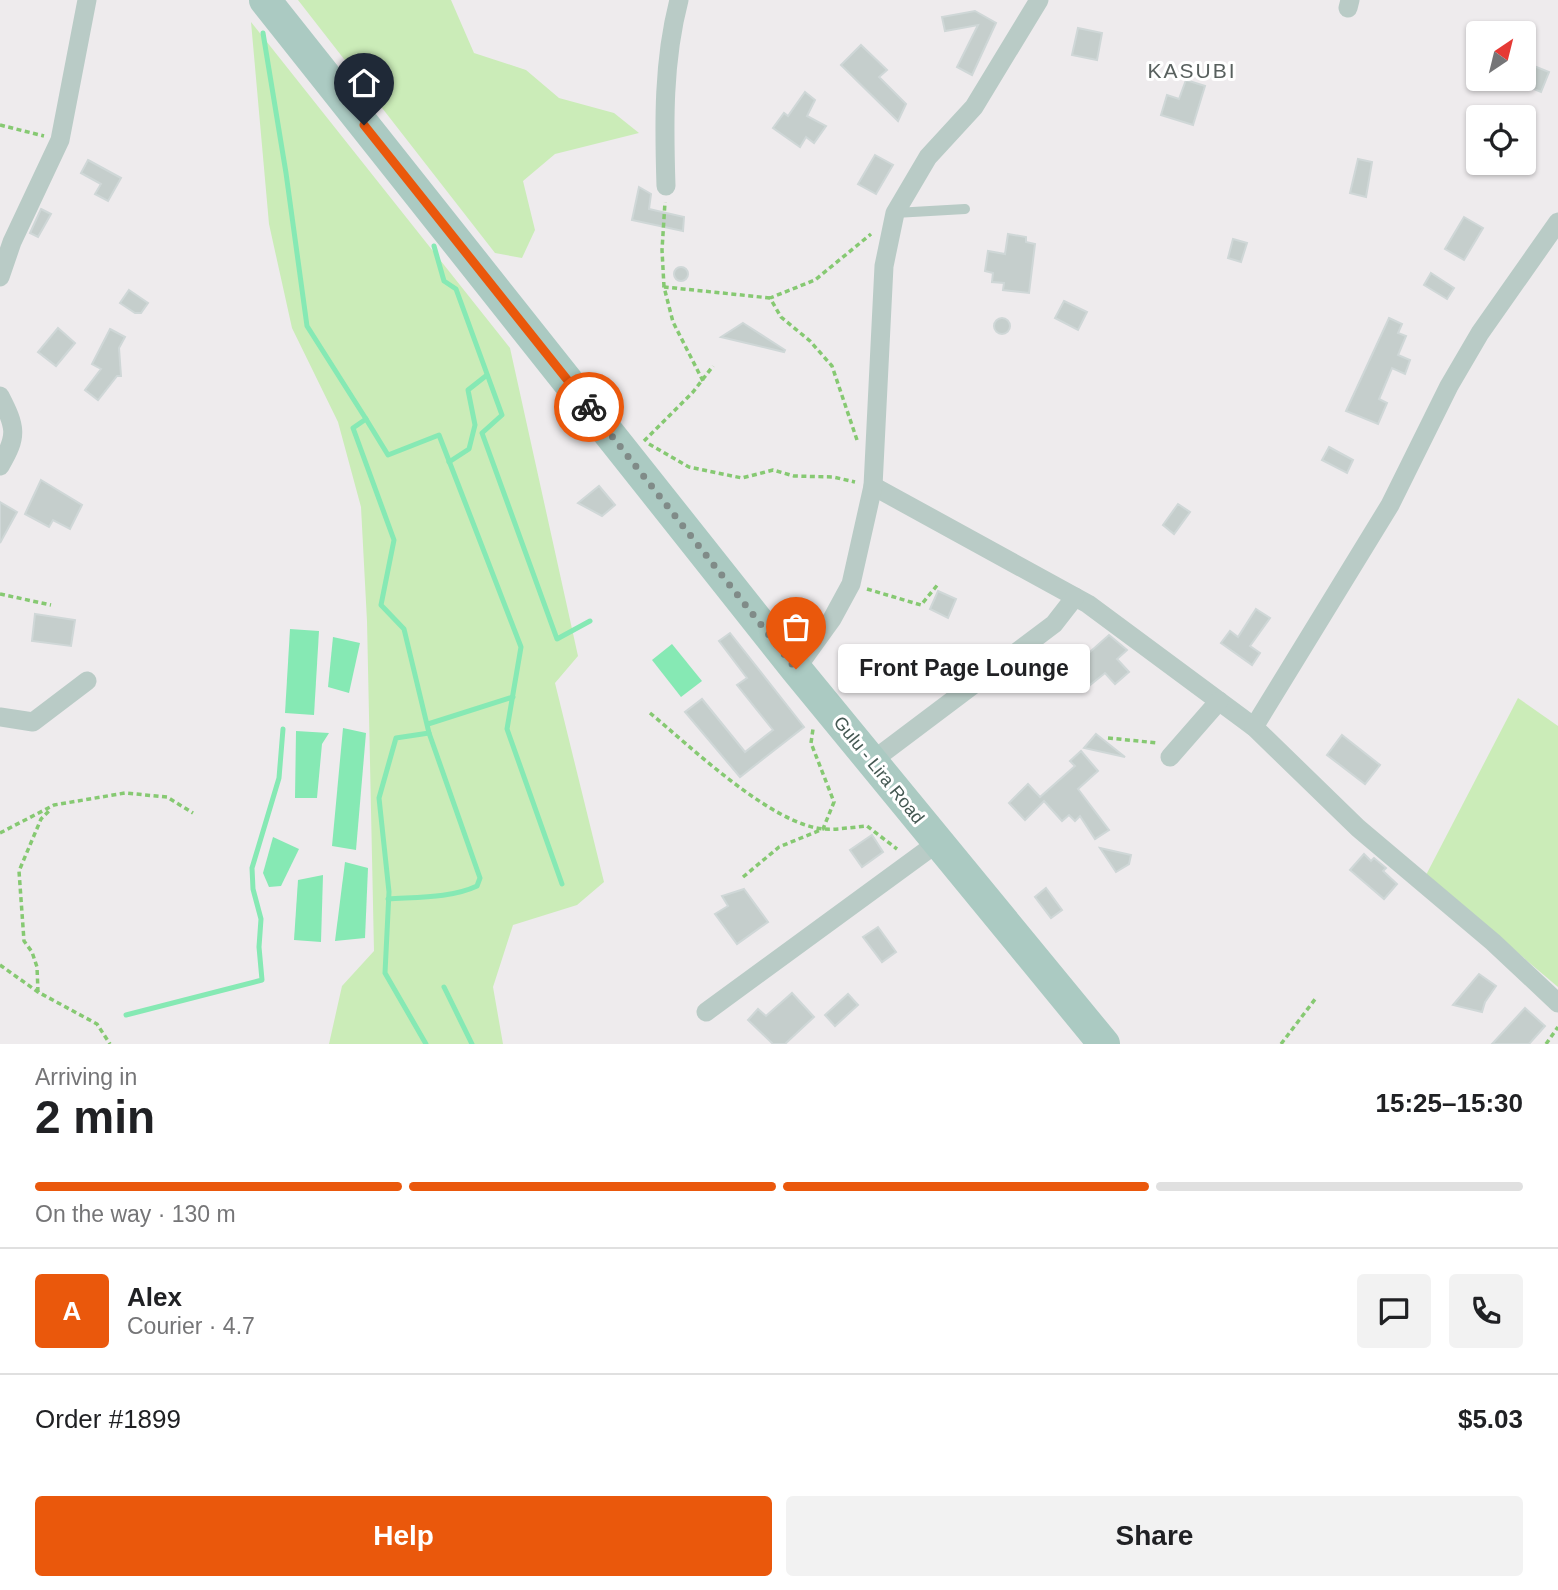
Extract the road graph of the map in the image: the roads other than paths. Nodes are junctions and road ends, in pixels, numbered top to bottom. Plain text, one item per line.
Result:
1 (87, 0) edge
2 (265, 0) edge
3 (679, 0) edge
4 (1039, 0) edge
5 (666, 186) road end
6 (965, 209) dead end
7 (895, 213) junction
8 (1558, 222) edge
9 (0, 277) edge
10 (0, 396) edge
11 (0, 466) edge
12 (873, 486) junction
13 (1075, 597) junction
14 (796, 669) junction
15 (87, 681) dead end
16 (1219, 701) junction
17 (0, 717) edge
18 (1254, 727) junction
19 (1170, 757) dead end
20 (872, 761) junction
21 (925, 852) junction
22 (1558, 1003) edge
23 (706, 1012) dead end
24 (1104, 1044) edge

1 - 9 street
2 - 14 main road, Gulu - Lira Road
3 - 5 street
4 - 7 street
6 - 7 lane
7 - 12 street
8 - 18 street
10 - 11 street
12 - 13 street
12 - 14 street
13 - 16 street
13 - 20 street
14 - 20 main road, Gulu - Lira Road
15 - 17 street
16 - 18 street
16 - 19 street
18 - 22 street
20 - 21 main road, Gulu - Lira Road
21 - 23 street
21 - 24 main road, Gulu - Lira Road

